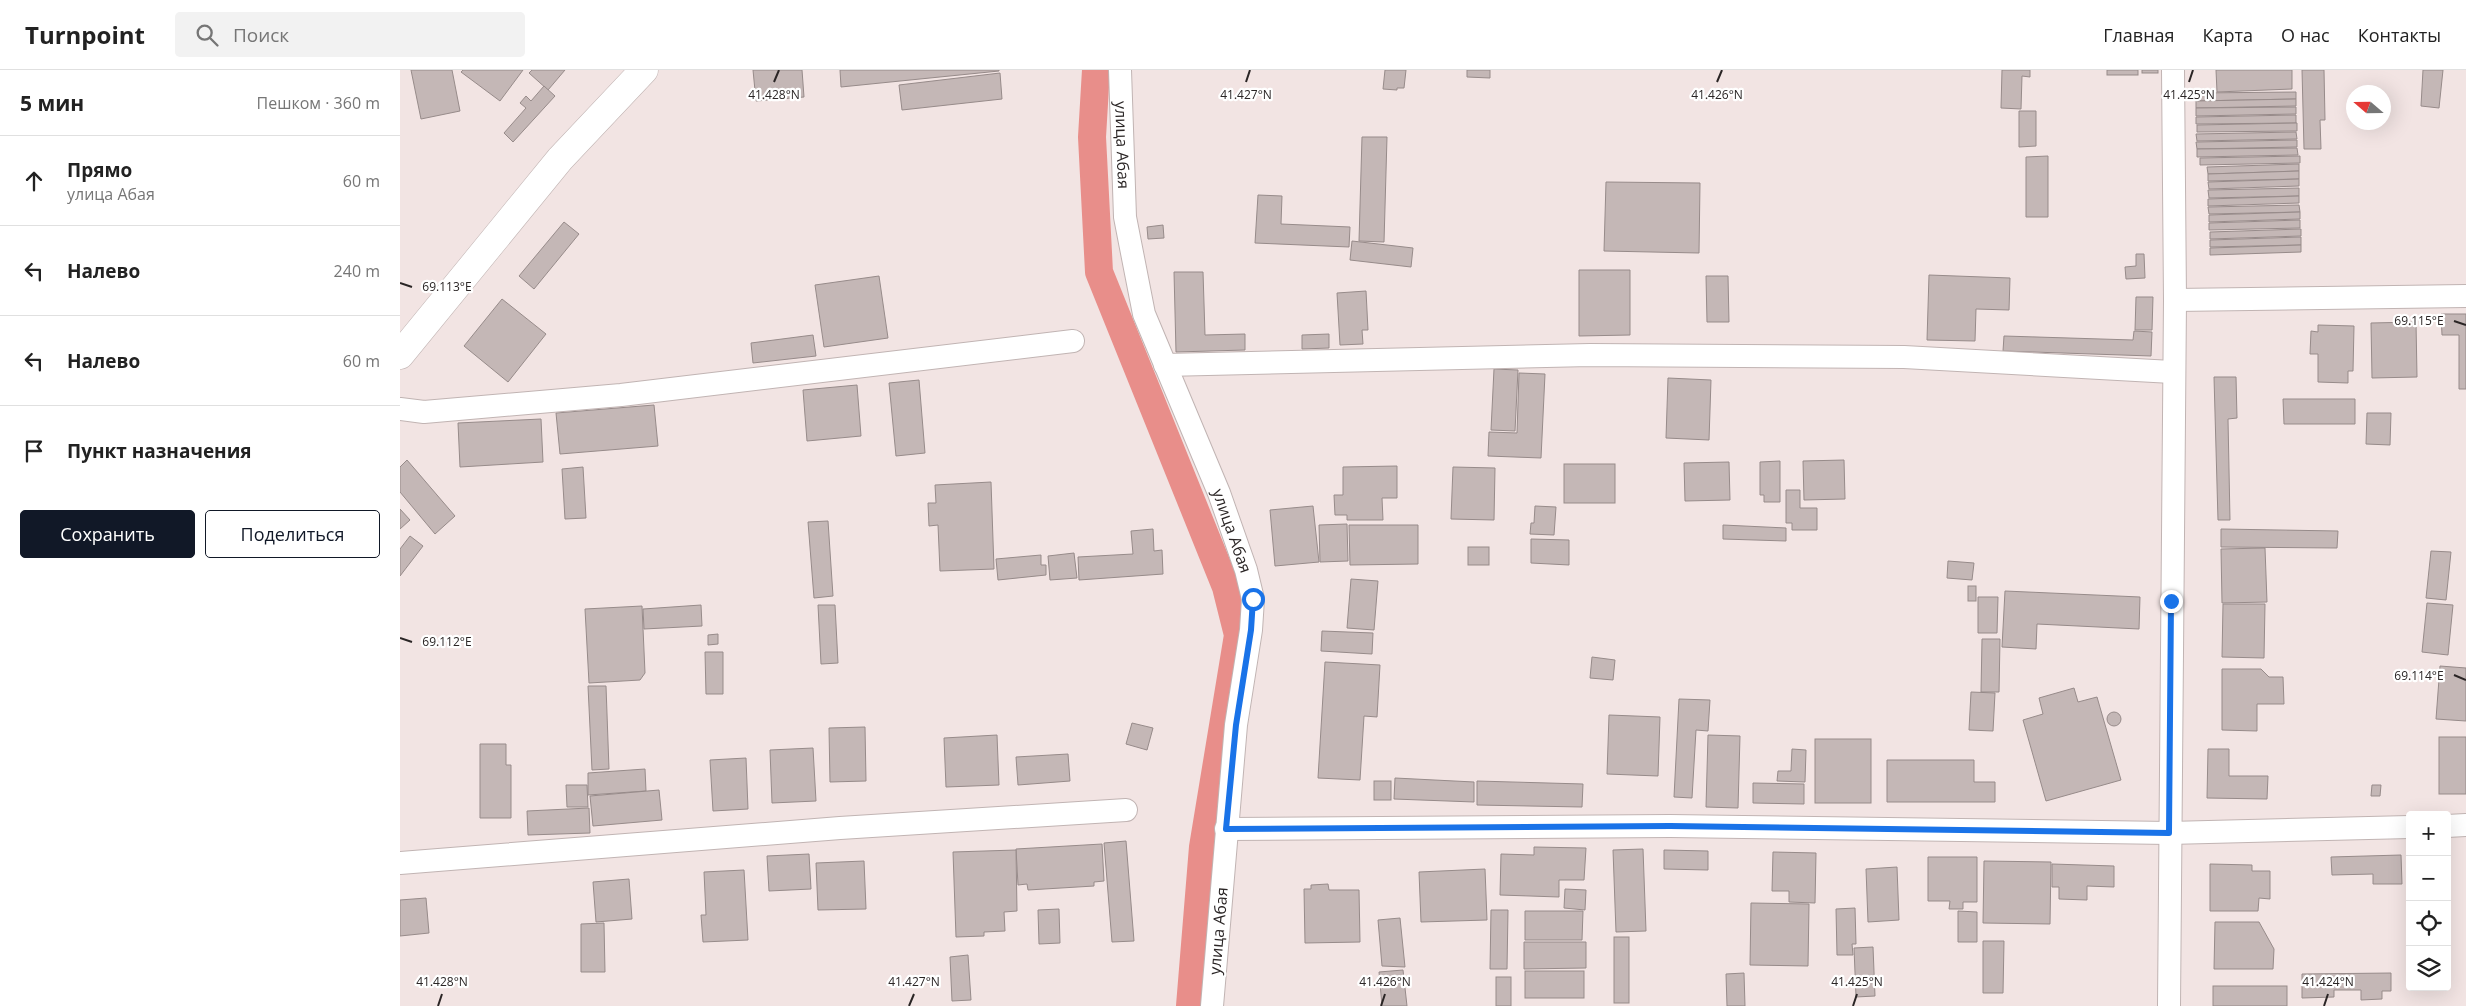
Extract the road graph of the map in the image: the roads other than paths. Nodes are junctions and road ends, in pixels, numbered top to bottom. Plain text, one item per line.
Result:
1 (644, 70) edge
2 (1120, 70) edge
3 (2174, 70) edge
4 (2466, 296) edge
5 (2175, 300) junction
6 (1073, 341) dead end
7 (400, 355) edge
8 (1165, 365) junction
9 (2172, 372) junction
10 (400, 410) edge
11 (1126, 810) dead end
12 (2466, 825) edge
13 (2451, 826) edge
14 (2406, 827) edge
15 (1226, 829) junction
16 (2169, 833) junction
17 (400, 863) edge
18 (1212, 1006) edge
19 (2168, 1006) edge

1 - 7 main road
2 - 8 street, улица Абая
3 - 5 street
4 - 5 street
5 - 9 street
6 - 10 street
8 - 9 street
8 - 15 street, улица Абая
9 - 16 street
11 - 17 street
12 - 13 street
14 - 16 street
15 - 16 street
15 - 18 street, улица Абая
16 - 19 street

